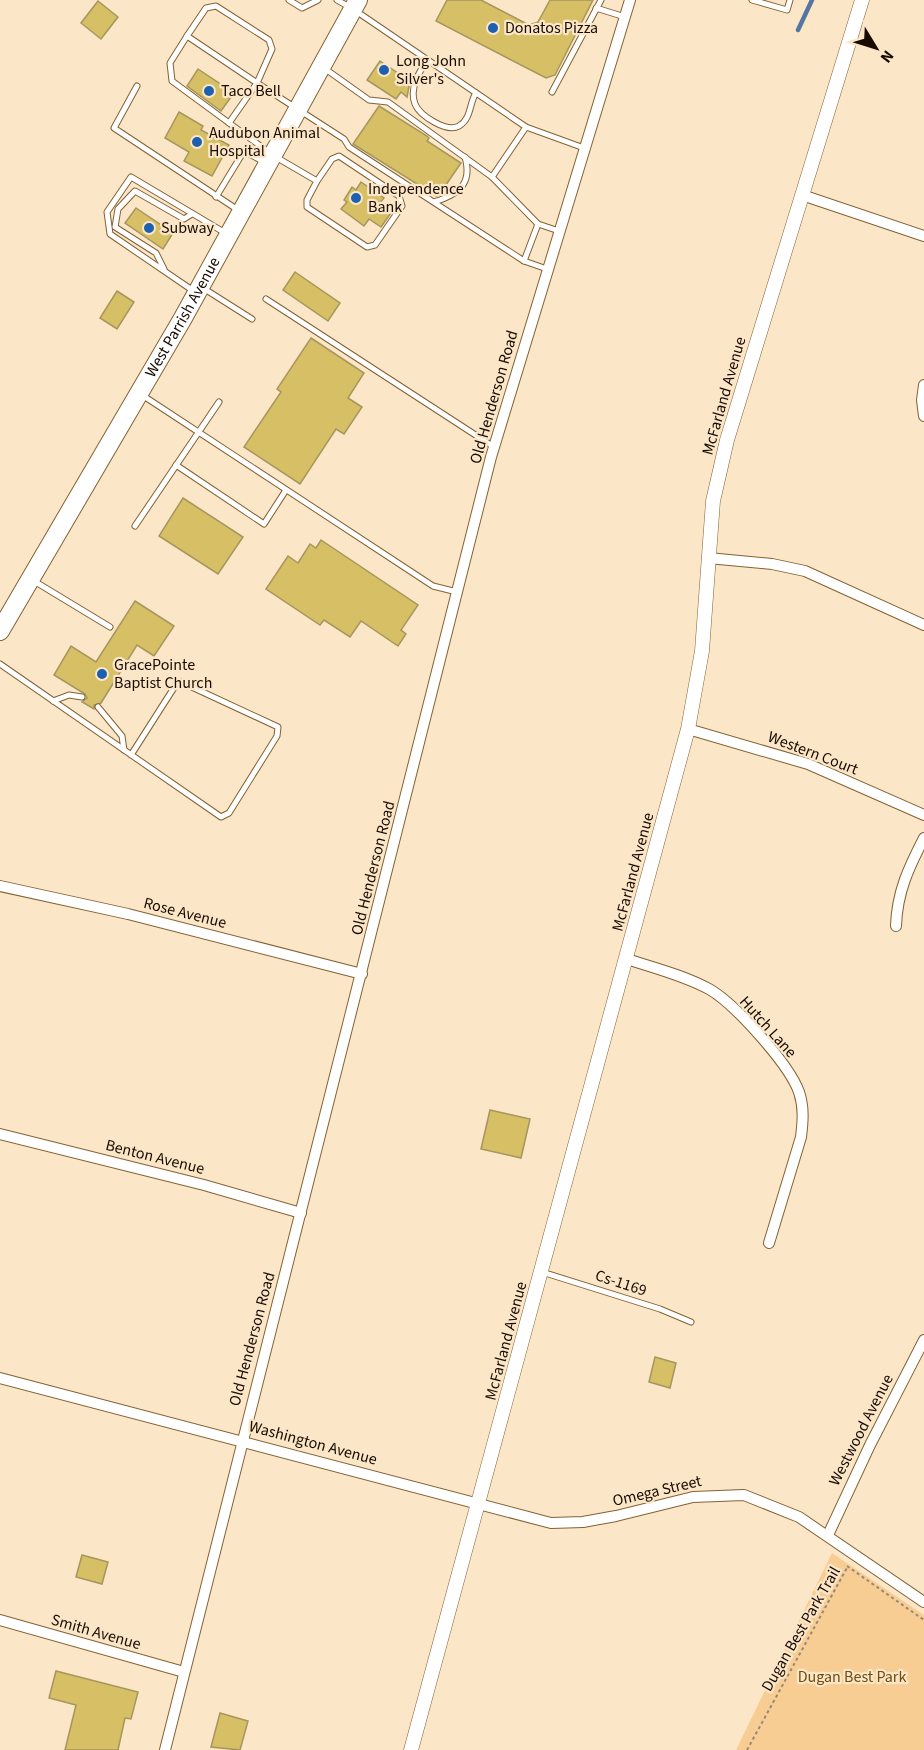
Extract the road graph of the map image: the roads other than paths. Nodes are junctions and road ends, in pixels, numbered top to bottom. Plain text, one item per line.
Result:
1 (289, 0) edge
2 (318, 0) edge
3 (337, 0) edge
4 (601, 0) edge
5 (630, 0) edge
6 (752, 0) edge
7 (790, 0) edge
8 (861, 0) edge
9 (356, 4) edge
10 (596, 8) junction
11 (625, 16) junction
12 (187, 36) junction
13 (428, 60) junction
14 (322, 67) junction
15 (257, 83) junction
16 (137, 86) dead end
17 (552, 92) dead end
18 (476, 93) junction
19 (299, 110) junction
20 (229, 123) junction
21 (526, 128) junction
22 (584, 148) junction
23 (465, 157) junction
24 (272, 160) junction
25 (492, 177) junction
26 (317, 181) junction
27 (802, 195) junction
28 (216, 196) junction
29 (434, 202) junction
30 (242, 213) junction
31 (192, 214) junction
32 (538, 224) junction
33 (559, 231) junction
34 (229, 235) junction
35 (924, 236) edge
36 (524, 261) junction
37 (548, 269) junction
38 (165, 272) junction
39 (199, 290) junction
40 (266, 299) dead end
41 (252, 319) dead end
42 (924, 385) edge
43 (139, 393) junction
44 (219, 402) dead end
45 (924, 416) edge
46 (199, 432) junction
47 (494, 447) junction
48 (176, 465) junction
49 (286, 490) junction
50 (135, 526) dead end
51 (708, 558) junction
52 (30, 579) junction
53 (458, 592) junction
54 (924, 625) edge
55 (110, 627) dead end
56 (0, 631) edge
57 (0, 663) edge
58 (82, 698) dead end
59 (53, 701) junction
60 (98, 707) dead end
61 (688, 729) junction
62 (124, 750) junction
63 (131, 755) junction
64 (924, 815) edge
65 (924, 838) edge
66 (0, 886) edge
67 (896, 926) dead end
68 (627, 959) junction
69 (362, 974) junction
70 (0, 1134) edge
71 (301, 1213) junction
72 (769, 1243) dead end
73 (542, 1272) junction
74 (691, 1322) dead end
75 (924, 1340) edge
76 (0, 1378) edge
77 (242, 1440) junction
78 (478, 1503) junction
79 (828, 1535) junction
80 (924, 1602) edge
81 (0, 1620) edge
82 (184, 1672) junction
83 (165, 1750) edge
84 (411, 1750) edge

1 - 2 lane
3 - 9 lane
4 - 10 lane
5 - 11 street, Old Henderson Road
6 - 7 lane
8 - 27 street, McFarland Avenue
9 - 13 lane
9 - 14 main road, West Parrish Avenue
10 - 11 lane
10 - 17 lane
11 - 22 street, Old Henderson Road
12 - 15 lane
12 - 15 lane
12 - 20 lane
13 - 18 lane
13 - 18 lane
14 - 19 main road, West Parrish Avenue
14 - 23 lane
15 - 19 lane
15 - 20 lane
16 - 28 lane
18 - 21 lane
19 - 24 main road, West Parrish Avenue
19 - 29 lane
20 - 24 lane
21 - 22 lane
21 - 25 lane
22 - 33 street, Old Henderson Road
23 - 25 lane
23 - 29 lane
24 - 26 lane
24 - 28 lane
24 - 30 main road, West Parrish Avenue
25 - 32 lane
26 - 26 lane
27 - 35 street
27 - 51 street, McFarland Avenue
28 - 30 lane
29 - 36 lane
30 - 34 main road, West Parrish Avenue
31 - 34 lane
31 - 38 lane
31 - 38 lane
32 - 33 lane
32 - 36 lane
33 - 37 street, Old Henderson Road
34 - 39 main road, West Parrish Avenue
36 - 37 lane
37 - 47 street, Old Henderson Road
38 - 39 lane
39 - 41 lane
39 - 43 main road, West Parrish Avenue
40 - 47 lane
42 - 45 street
43 - 46 lane
43 - 52 main road, West Parrish Avenue
44 - 46 lane
46 - 48 lane
46 - 49 lane
47 - 53 street, Old Henderson Road
48 - 49 lane
48 - 50 lane
49 - 53 lane
51 - 54 street
51 - 61 street, McFarland Avenue
52 - 55 lane
52 - 56 main road, West Parrish Avenue
53 - 69 street, Old Henderson Road
57 - 59 lane
58 - 59 lane
59 - 62 lane
60 - 62 lane
61 - 64 street, Western Court
61 - 68 street, McFarland Avenue
62 - 63 lane
63 - 63 lane
65 - 67 street
66 - 69 street, Rose Avenue
68 - 72 street, Hutch Lane
68 - 73 street, McFarland Avenue
69 - 71 street, Old Henderson Road
70 - 71 street, Benton Avenue
71 - 77 street, Old Henderson Road
73 - 74 lane, Cs-1169
73 - 78 street, McFarland Avenue
75 - 79 street, Westwood Avenue
76 - 77 street, Washington Avenue
77 - 78 street, Washington Avenue
77 - 82 street, Old Henderson Road
78 - 79 street, Omega Street
78 - 84 street, McFarland Avenue
79 - 80 street, Omega Street
81 - 82 street, Smith Avenue
82 - 83 street, Old Henderson Road

